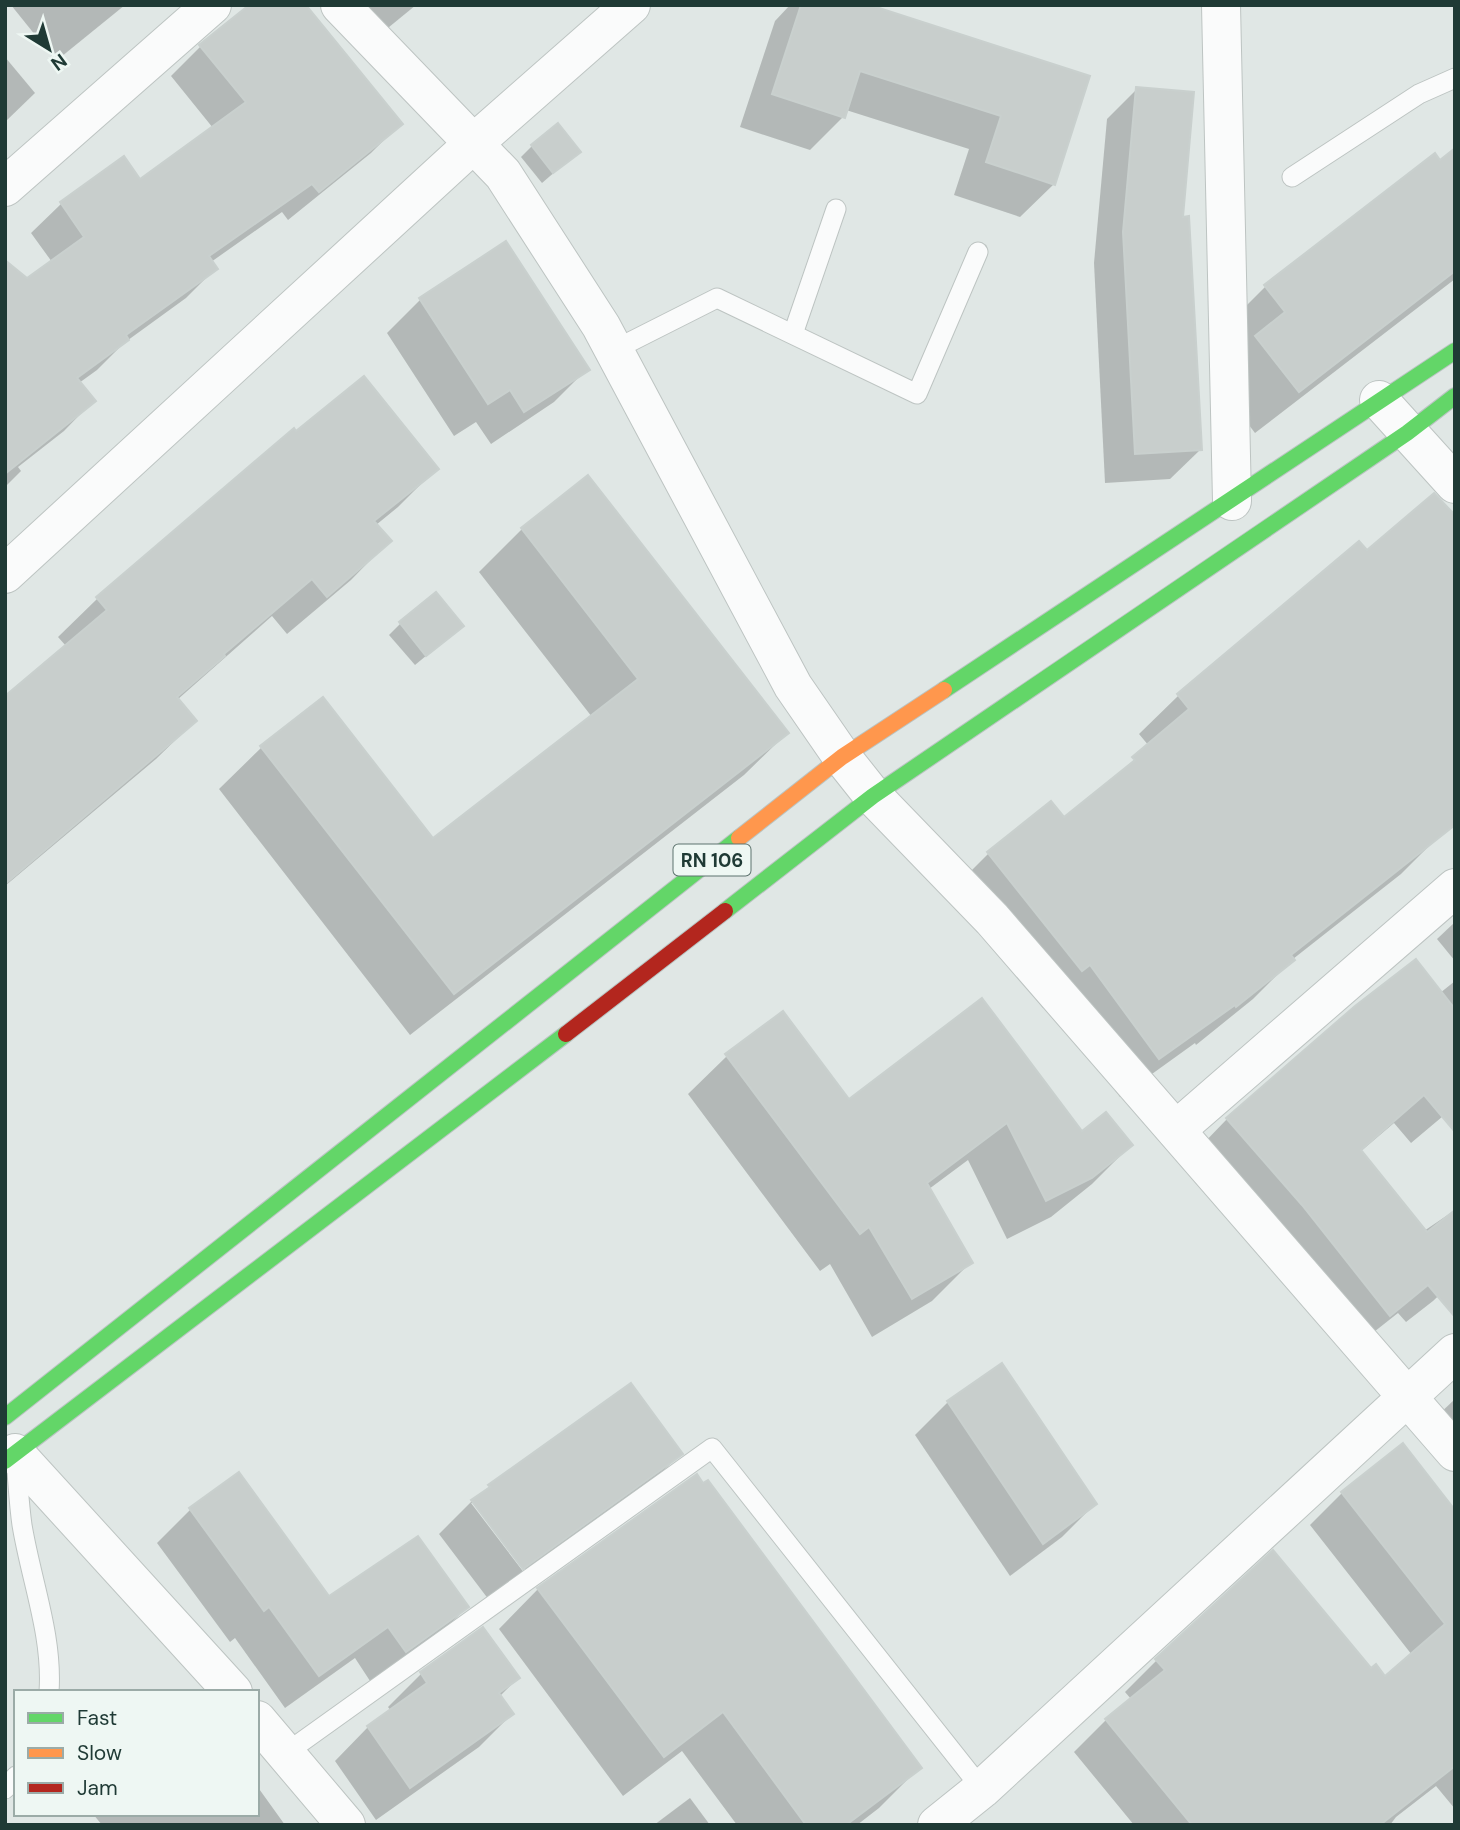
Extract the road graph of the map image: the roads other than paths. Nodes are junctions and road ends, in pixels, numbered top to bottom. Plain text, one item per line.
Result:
1 (212, 5) edge
2 (340, 5) edge
3 (631, 5) edge
4 (1221, 5) edge
5 (1455, 78) edge
6 (474, 143) junction
7 (1292, 177) dead end
8 (5, 187) edge
9 (836, 209) dead end
10 (978, 252) dead end
11 (793, 334) junction
12 (614, 350) junction
13 (1455, 351) edge
14 (1455, 396) edge
15 (1379, 400) junction
16 (1407, 433) junction
17 (1455, 484) edge
18 (1232, 501) junction
19 (5, 574) edge
20 (842, 757) junction
21 (873, 796) junction
22 (1455, 888) edge
23 (1175, 1130) junction
24 (1455, 1353) edge
25 (1406, 1395) junction
26 (8, 1443) edge
27 (1455, 1452) edge
28 (49, 1690) edge
29 (231, 1690) edge
30 (259, 1722) edge
31 (286, 1753) junction
32 (982, 1789) junction
33 (346, 1825) edge
34 (937, 1825) edge

1 - 8 street
2 - 6 street
3 - 6 street
4 - 18 street
5 - 7 lane
6 - 12 street
6 - 19 street
9 - 11 lane
10 - 11 lane
11 - 12 lane
12 - 20 street
13 - 15 main road, RN 106
14 - 16 main road, RN 106
15 - 16 street
15 - 18 main road, RN 106
16 - 17 street
16 - 21 main road, RN 106
18 - 20 main road, RN 106
20 - 21 street
20 - 26 main road, RN 106
21 - 23 street
21 - 26 main road, RN 106
22 - 23 street
23 - 25 street
24 - 25 street
25 - 27 street
25 - 32 street
26 - 28 lane
26 - 29 street
30 - 31 street
31 - 32 lane
31 - 33 street
32 - 34 street

